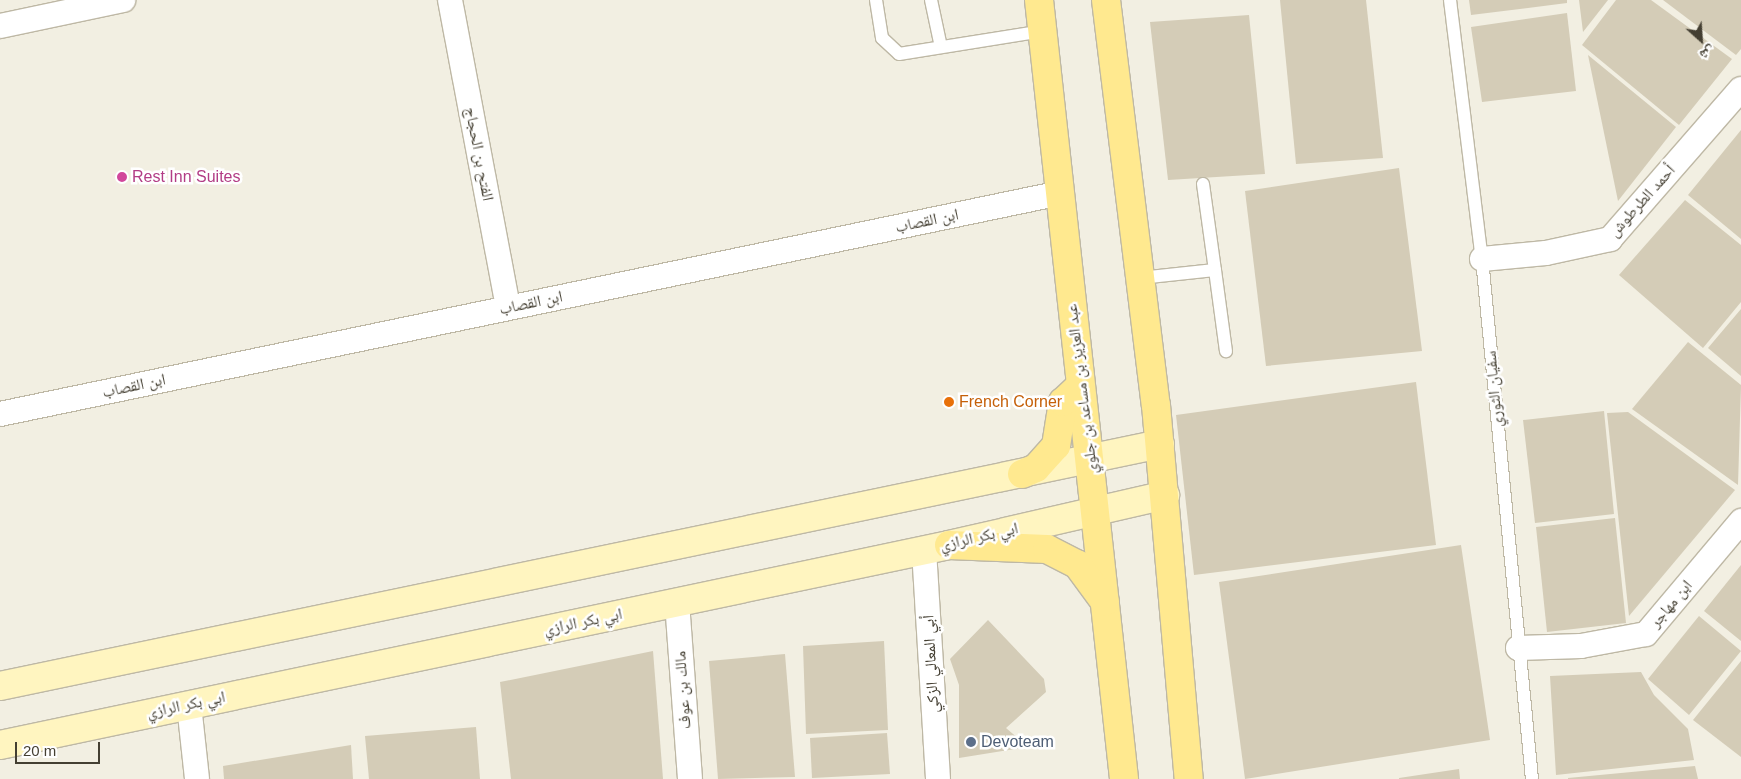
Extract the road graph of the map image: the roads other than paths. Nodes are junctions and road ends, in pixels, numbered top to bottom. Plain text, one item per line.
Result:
1 (123, 0) edge
2 (450, 0) edge
3 (876, 0) edge
4 (931, 0) edge
5 (1039, 0) edge
6 (1106, 0) edge
7 (1450, 0) edge
8 (0, 26) edge
9 (1042, 31) junction
10 (941, 47) junction
11 (1741, 89) edge
12 (1203, 184) dead end
13 (1061, 193) junction
14 (1482, 259) junction
15 (1215, 270) junction
16 (1140, 278) junction
17 (508, 308) junction
18 (1226, 350) dead end
19 (1080, 386) junction
20 (0, 414) edge
21 (1160, 444) junction
22 (1091, 460) junction
23 (1022, 474) junction
24 (1165, 495) junction
25 (1096, 508) junction
26 (1741, 521) edge
27 (937, 547) junction
28 (677, 602) junction
29 (1105, 602) junction
30 (1518, 648) junction
31 (0, 686) edge
32 (189, 705) junction
33 (0, 745) edge
34 (197, 779) edge
35 (690, 779) edge
36 (938, 779) edge
37 (1124, 779) edge
38 (1189, 779) edge
39 (1532, 779) edge

1 - 8 street
2 - 17 street, الفتح بن الحجاج
3 - 10 lane
4 - 10 lane
5 - 9 main road, عبد العزيز بن مساعد بن جلوي
6 - 16 main road
7 - 14 lane, سفيان الثوري
9 - 10 lane
9 - 13 main road, عبد العزيز بن مساعد بن جلوي
11 - 14 street, أحمد الطرطوش
12 - 15 lane
13 - 17 street, ابن القصاب
13 - 19 main road, عبد العزيز بن مساعد بن جلوي
14 - 30 lane, سفيان الثوري
15 - 16 lane
15 - 18 lane
16 - 21 main road
17 - 20 street, ابن القصاب
19 - 22 main road, عبد العزيز بن مساعد بن جلوي
19 - 23 main road
21 - 22 street
21 - 24 main road
22 - 23 street
22 - 25 main road, عبد العزيز بن مساعد بن جلوي
23 - 31 street
24 - 25 street, ابي بكر الرازي
24 - 38 main road
25 - 27 street, ابي بكر الرازي
25 - 29 main road, عبد العزيز بن مساعد بن جلوي
26 - 30 street, ابن مهاجر
27 - 28 street, ابي بكر الرازي
27 - 29 main road
27 - 36 street, أبي المعالي الزكي
28 - 32 street, ابي بكر الرازي
28 - 35 street, مالك بن عوف
29 - 37 main road, عبد العزيز بن مساعد بن جلوي
30 - 39 lane, سفيان الثوري
32 - 33 street, ابي بكر الرازي
32 - 34 street

